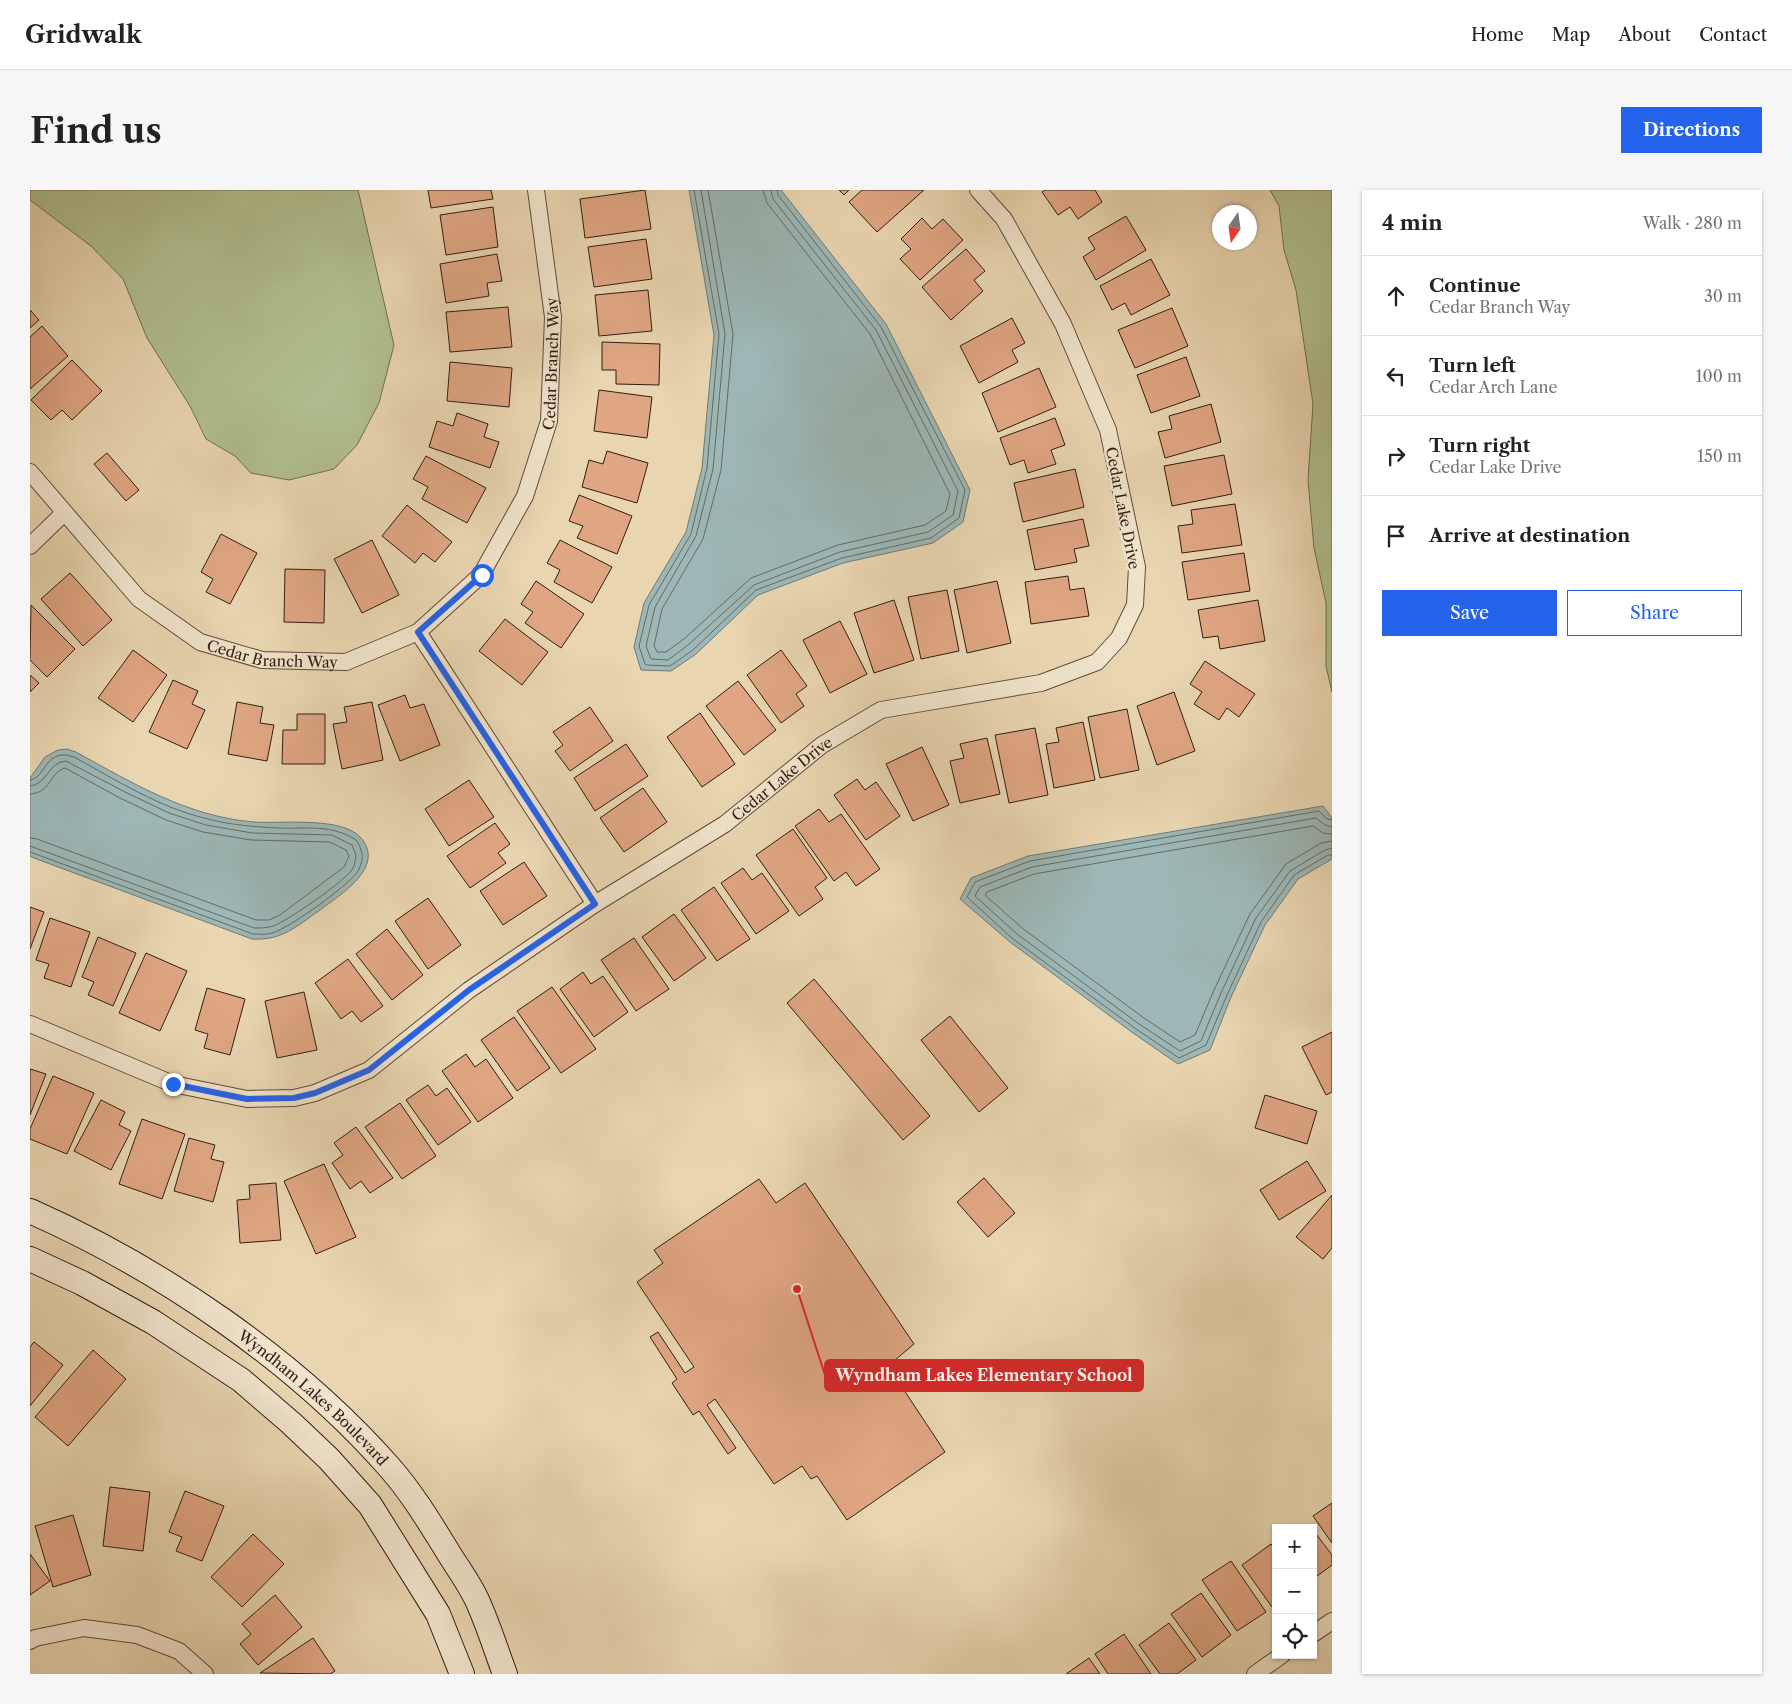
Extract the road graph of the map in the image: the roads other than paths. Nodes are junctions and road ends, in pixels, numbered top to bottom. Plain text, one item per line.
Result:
1 (536, 190) edge
2 (978, 190) edge
3 (30, 472) edge
4 (64, 513) junction
5 (30, 546) edge
6 (418, 632) junction
7 (595, 904) junction
8 (30, 1024) edge
9 (30, 1211) edge
10 (30, 1258) edge
11 (356, 1432) junction
12 (329, 1459) junction
13 (1332, 1621) edge
14 (1317, 1631) edge
15 (30, 1641) edge
16 (1276, 1659) edge
17 (205, 1674) edge
18 (462, 1674) edge
19 (505, 1674) edge
20 (1255, 1674) edge

1 - 6 street, Cedar Branch Way
2 - 7 street, Cedar Lake Drive
3 - 4 street, Cedar Branch Way
4 - 5 street
4 - 6 street, Cedar Branch Way
6 - 7 street
7 - 8 street, Cedar Lake Drive
9 - 11 street, Wyndham Lakes Boulevard
10 - 12 street
11 - 12 street
11 - 19 street, Wyndham Lakes Boulevard
12 - 18 street
13 - 14 street
15 - 17 street
16 - 20 street

